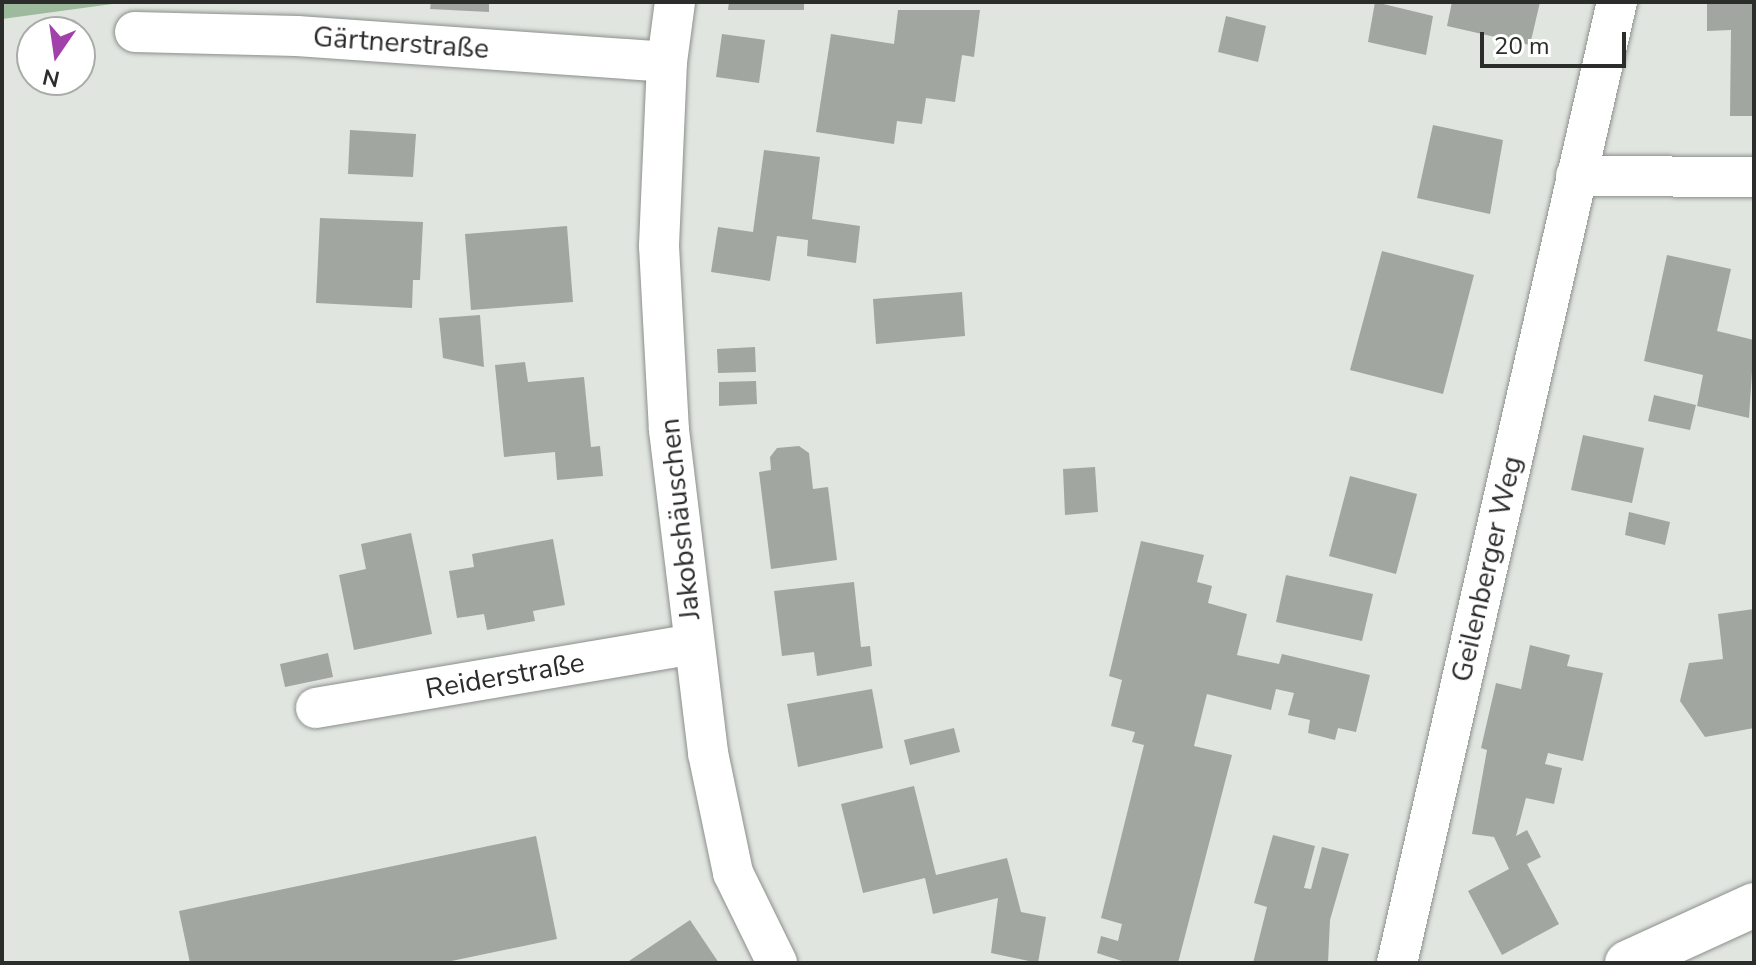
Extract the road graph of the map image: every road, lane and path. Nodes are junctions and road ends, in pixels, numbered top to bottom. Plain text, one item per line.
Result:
1 (675, 2) edge
2 (1617, 2) edge
3 (135, 32) dead end
4 (667, 62) junction
5 (1576, 176) junction
6 (1754, 177) edge
7 (694, 644) junction
8 (316, 708) dead end
9 (1754, 905) edge
10 (777, 963) edge
11 (1397, 963) edge
12 (1627, 963) edge

1 - 4 street, Jakobshäuschen
2 - 5 street, Geilenberger Weg
3 - 4 street, Gärtnerstraße
4 - 7 street, Jakobshäuschen
5 - 6 street
5 - 11 street, Geilenberger Weg
7 - 8 street, Reiderstraße
7 - 10 street, Jakobshäuschen
9 - 12 main road

